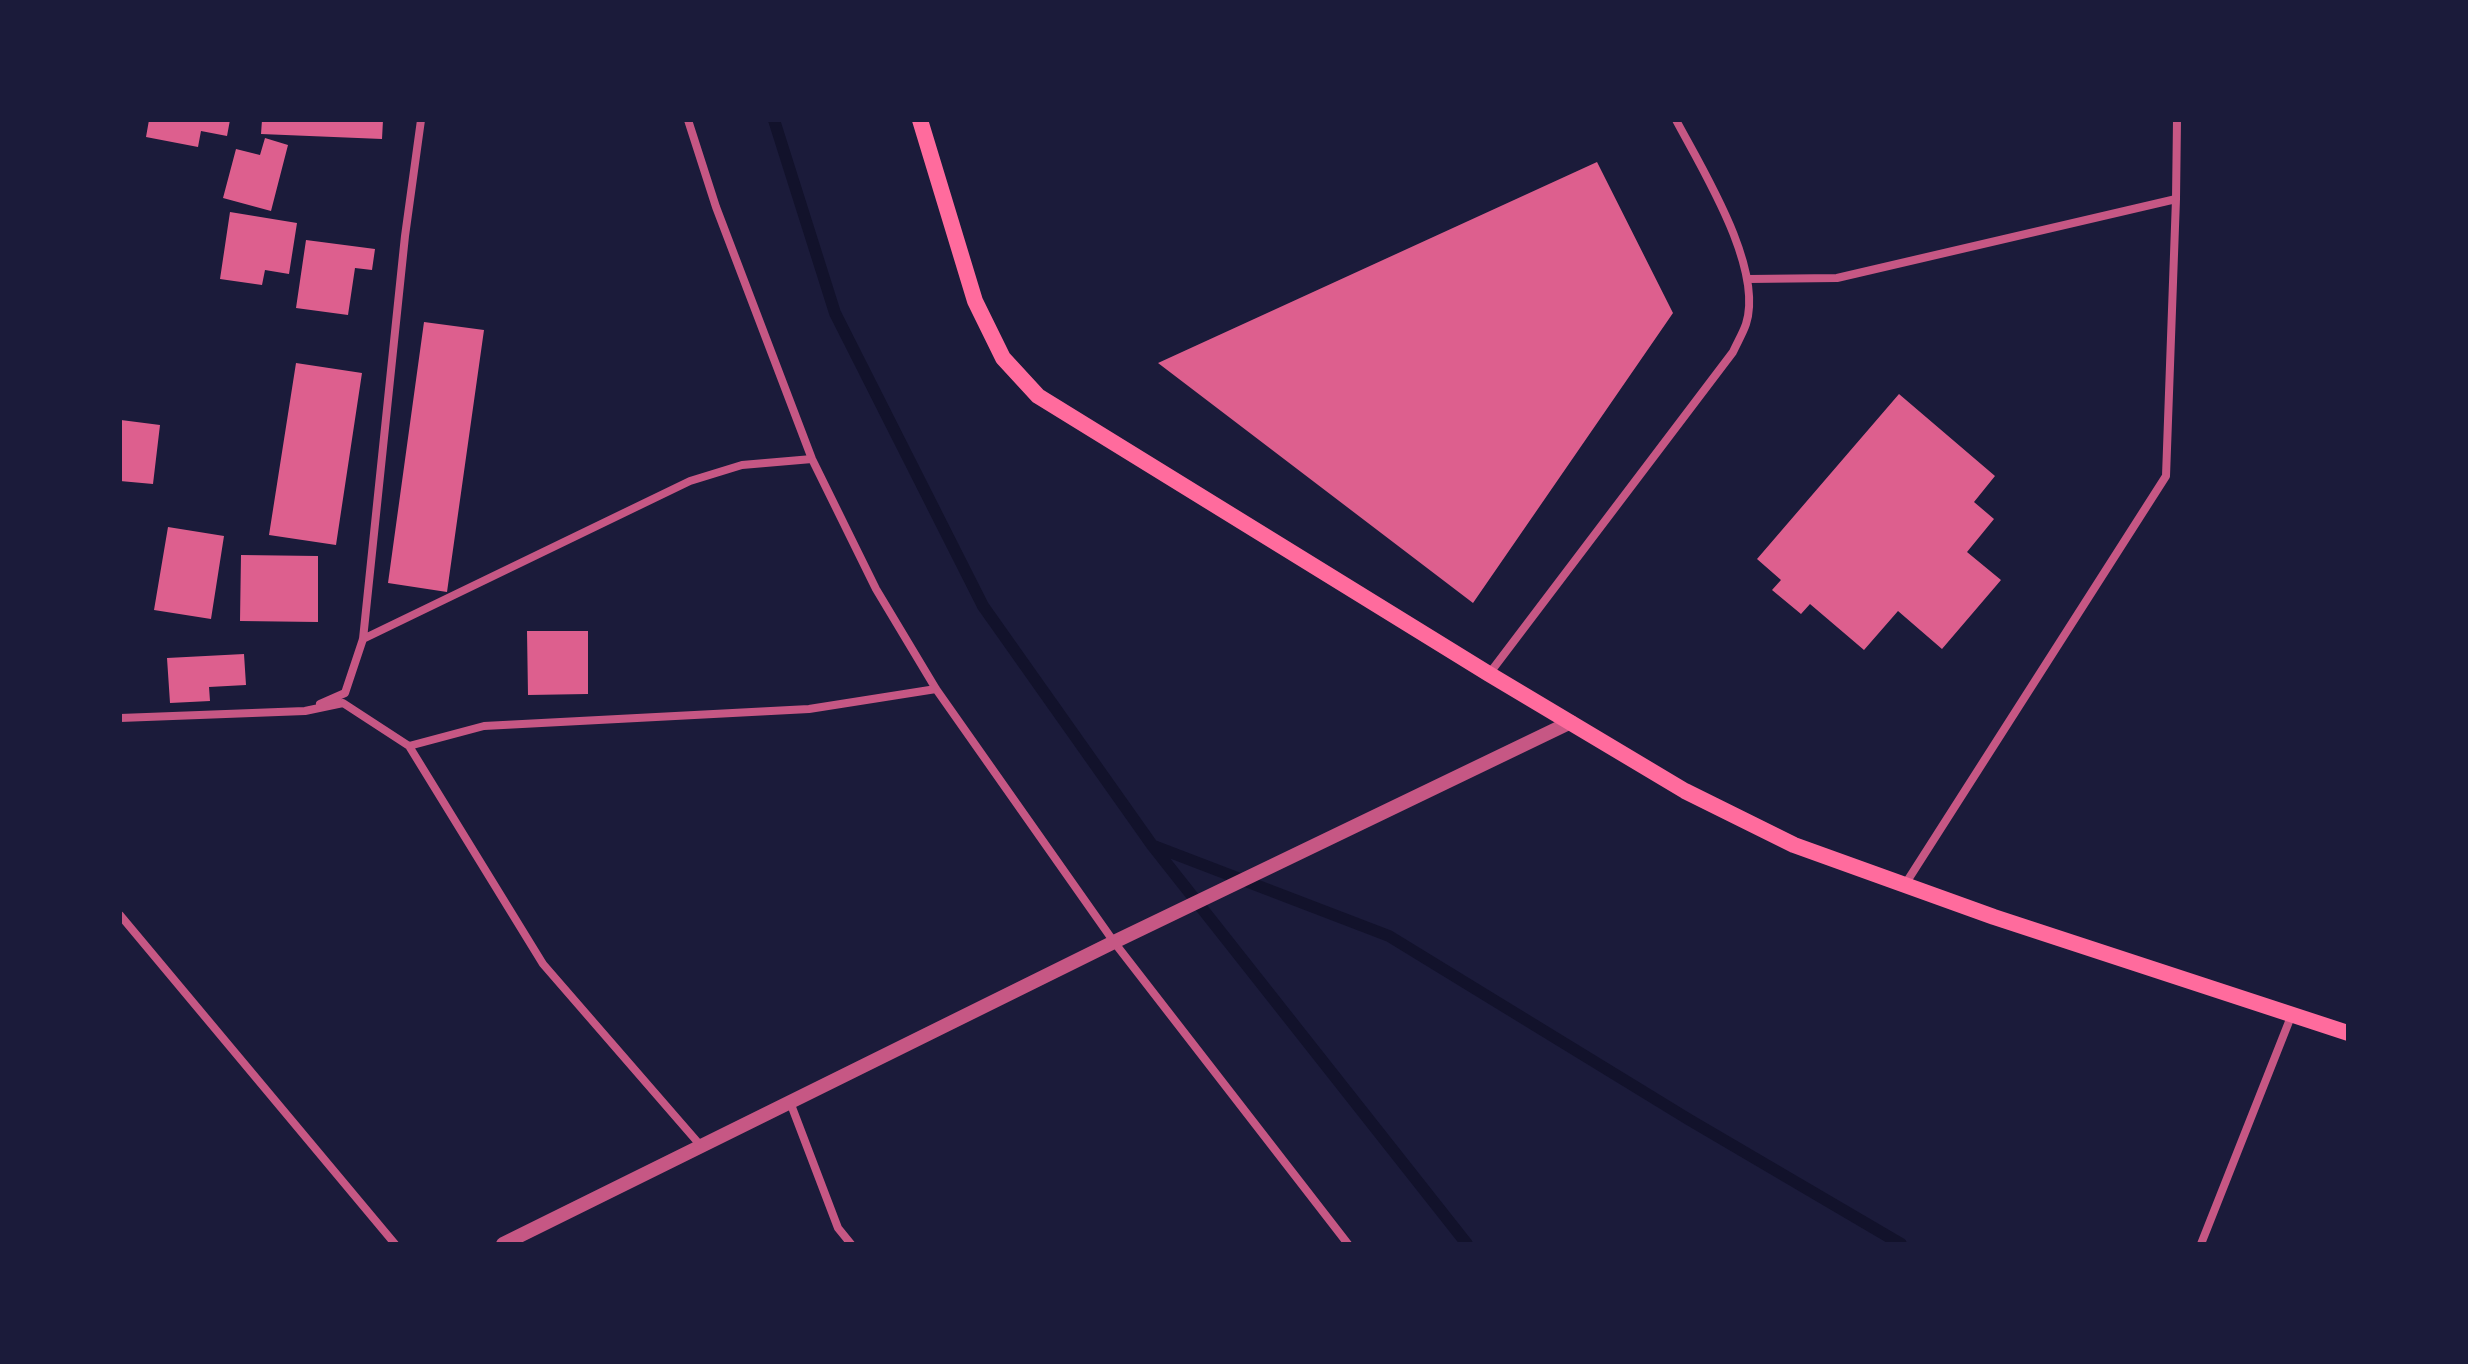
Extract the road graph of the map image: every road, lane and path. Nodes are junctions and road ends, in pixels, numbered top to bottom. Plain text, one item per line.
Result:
1 (421, 120) edge
2 (688, 120) edge
3 (920, 120) edge
4 (1676, 120) edge
5 (2177, 120) edge
6 (2176, 199) junction
7 (1748, 279) junction
8 (812, 459) junction
9 (363, 639) junction
10 (1489, 674) junction
11 (936, 689) junction
12 (305, 711) junction
13 (120, 718) edge
14 (1571, 722) junction
15 (409, 746) junction
16 (1904, 886) junction
17 (120, 915) edge
18 (1114, 942) junction
19 (2292, 1014) junction
20 (2348, 1033) edge
21 (790, 1102) junction
22 (701, 1146) junction
23 (395, 1244) edge
24 (503, 1244) edge
25 (851, 1244) edge
26 (1348, 1244) edge
27 (2201, 1244) edge

1 - 9 street
2 - 8 street
3 - 10 main road
4 - 7 street
5 - 6 street
6 - 7 street
6 - 16 street
7 - 10 street
8 - 9 street
8 - 11 street
9 - 12 street
10 - 14 main road
11 - 15 street
11 - 18 street
12 - 13 street
12 - 15 street
14 - 16 main road
14 - 18 street
15 - 22 street
16 - 19 main road
17 - 23 street
18 - 21 street
18 - 26 street
19 - 20 main road
19 - 27 street
21 - 22 street
21 - 25 street
22 - 24 street

